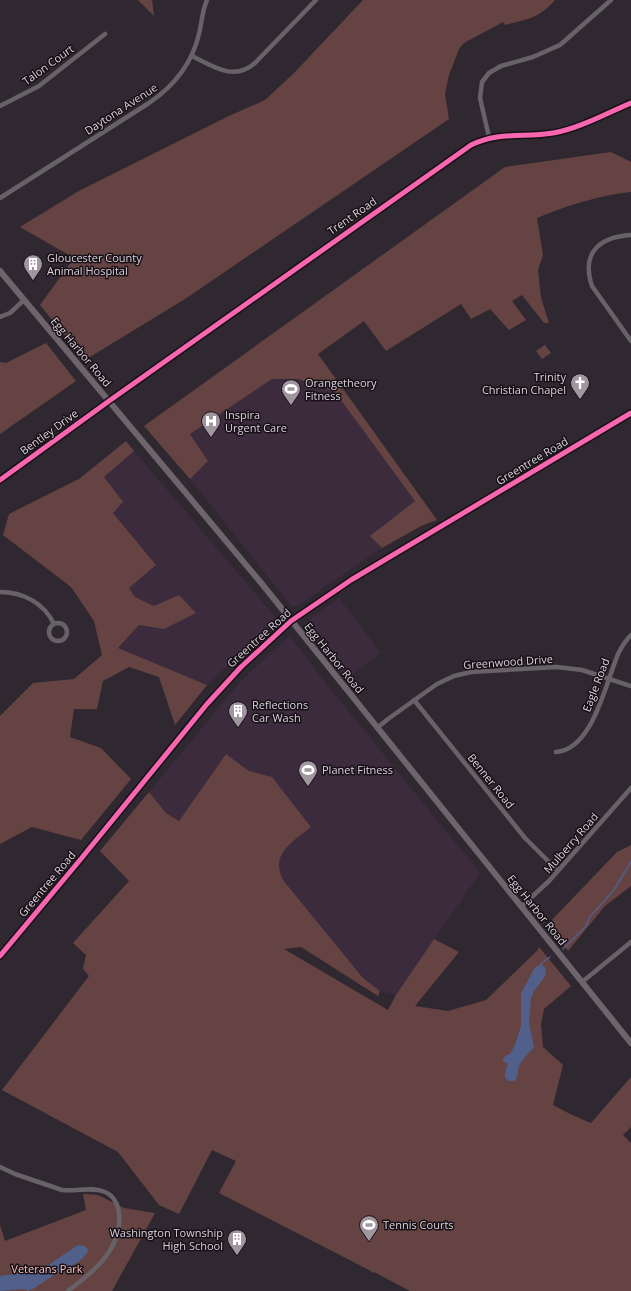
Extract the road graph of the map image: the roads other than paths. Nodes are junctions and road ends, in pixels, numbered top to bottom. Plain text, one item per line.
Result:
1 (207, 0) edge
2 (316, 0) edge
3 (611, 0) edge
4 (105, 34) dead end
5 (192, 56) junction
6 (631, 103) edge
7 (0, 106) edge
8 (489, 138) junction
9 (0, 198) edge
10 (631, 235) edge
11 (0, 271) edge
12 (24, 300) junction
13 (0, 317) edge
14 (631, 341) edge
15 (109, 401) junction
16 (630, 415) edge
17 (0, 480) edge
18 (0, 592) edge
19 (291, 621) junction
20 (54, 624) dead end
21 (631, 635) edge
22 (609, 679) junction
23 (631, 686) edge
24 (414, 700) junction
25 (377, 728) junction
26 (556, 752) dead end
27 (631, 788) edge
28 (558, 871) junction
29 (521, 907) junction
30 (631, 942) edge
31 (1, 954) edge
32 (582, 982) junction
33 (631, 1042) edge
34 (0, 1167) edge
35 (68, 1291) edge

1 - 5 street, Daytona Avenue
2 - 5 street
3 - 8 street
4 - 7 street, Talon Court
5 - 9 street, Daytona Avenue
6 - 8 street, Trent Road
8 - 15 street, Trent Road
10 - 14 street
11 - 12 main road, Egg Harbor Road
12 - 13 street
12 - 15 main road, Egg Harbor Road
15 - 17 street, Bentley Drive
15 - 19 main road, Egg Harbor Road
16 - 19 main road, Greentree Road
18 - 20 street
19 - 25 main road, Egg Harbor Road
19 - 31 main road, Greentree Road
21 - 22 street, Eagle Road
22 - 23 street, Greenwood Drive
22 - 24 street, Greenwood Drive
22 - 26 street, Eagle Road
24 - 25 street, Greenwood Drive
24 - 28 street, Benner Road
25 - 29 main road, Egg Harbor Road
27 - 28 street, Mulberry Road
28 - 29 street, Mulberry Road
29 - 32 main road, Egg Harbor Road
30 - 32 street
32 - 33 main road, Egg Harbor Road
34 - 35 street

